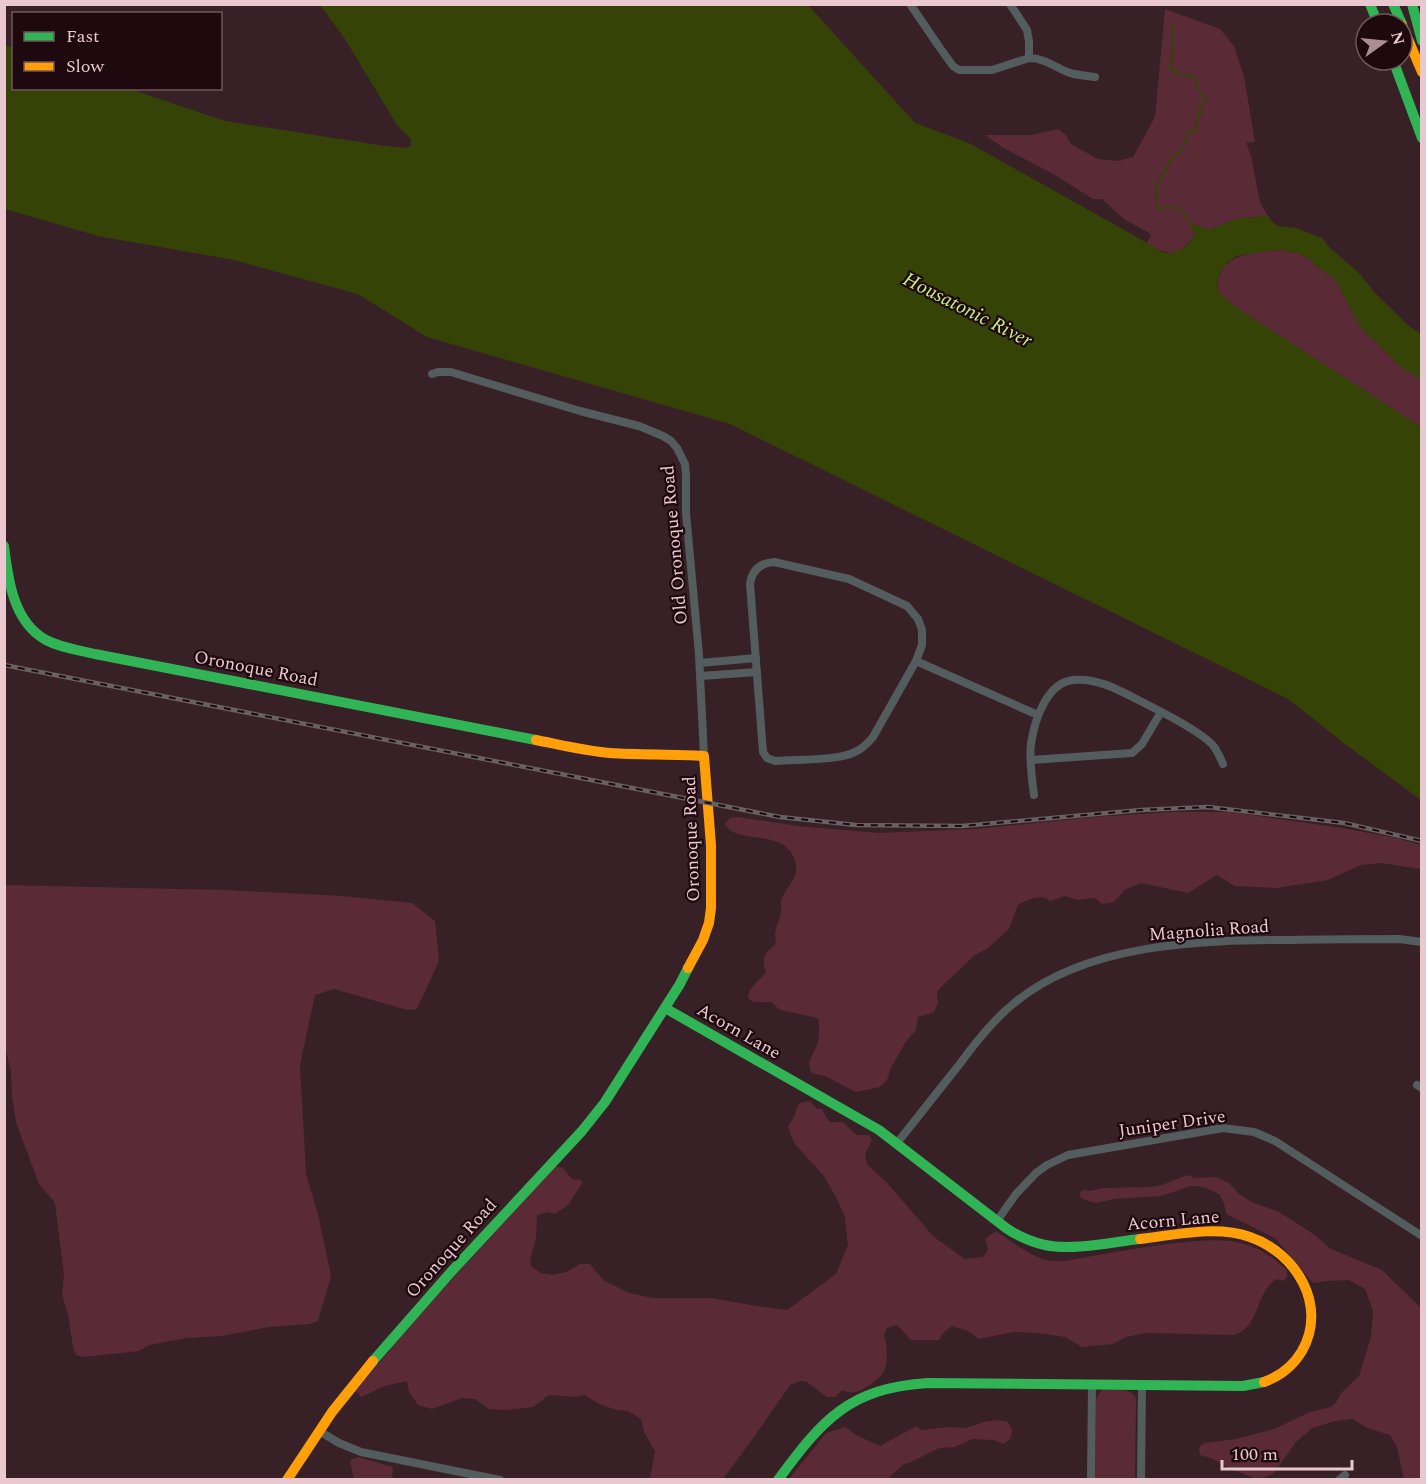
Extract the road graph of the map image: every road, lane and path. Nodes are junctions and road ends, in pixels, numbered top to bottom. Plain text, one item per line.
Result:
1 (910, 4) edge
2 (1010, 4) edge
3 (1412, 4) edge
4 (1422, 41) edge
5 (1414, 53) edge
6 (1029, 58) junction
7 (1397, 72) edge
8 (1422, 72) edge
9 (1095, 77) dead end
10 (1422, 138) edge
11 (432, 374) dead end
12 (4, 546) edge
13 (756, 658) junction
14 (916, 661) junction
15 (700, 663) junction
16 (757, 672) junction
17 (701, 676) junction
18 (1161, 712) junction
19 (1038, 715) junction
20 (704, 756) junction
21 (1031, 760) junction
22 (1223, 764) dead end
23 (1034, 795) dead end
24 (1422, 942) edge
25 (665, 1008) junction
26 (897, 1143) junction
27 (997, 1221) junction
28 (1422, 1236) edge
29 (1092, 1384) junction
30 (1142, 1385) junction
31 (320, 1431) junction
32 (287, 1479) edge
33 (500, 1479) edge
34 (778, 1479) edge
35 (1091, 1479) edge
36 (1141, 1479) edge

1 - 6 street
2 - 6 street
3 - 4 main road
5 - 8 main road
6 - 9 street
7 - 10 main road
11 - 15 street, Old Oronoque Road
12 - 20 main road, Oronoque Road
13 - 14 street
13 - 15 street
13 - 16 street
14 - 16 street
14 - 19 street
15 - 17 street, Old Oronoque Road
16 - 17 street
17 - 20 street, Old Oronoque Road
18 - 19 street
18 - 21 street
18 - 22 street
19 - 21 street
20 - 25 main road, Oronoque Road
21 - 23 street
24 - 26 street, Magnolia Road
25 - 26 main road, Acorn Lane
25 - 31 main road, Oronoque Road
26 - 27 main road, Acorn Lane
27 - 28 street, Juniper Drive
27 - 30 main road, Acorn Lane
29 - 30 main road, Acorn Lane
29 - 34 main road, Acorn Lane
29 - 35 street
30 - 36 street
31 - 32 main road, Oronoque Road
31 - 33 street

